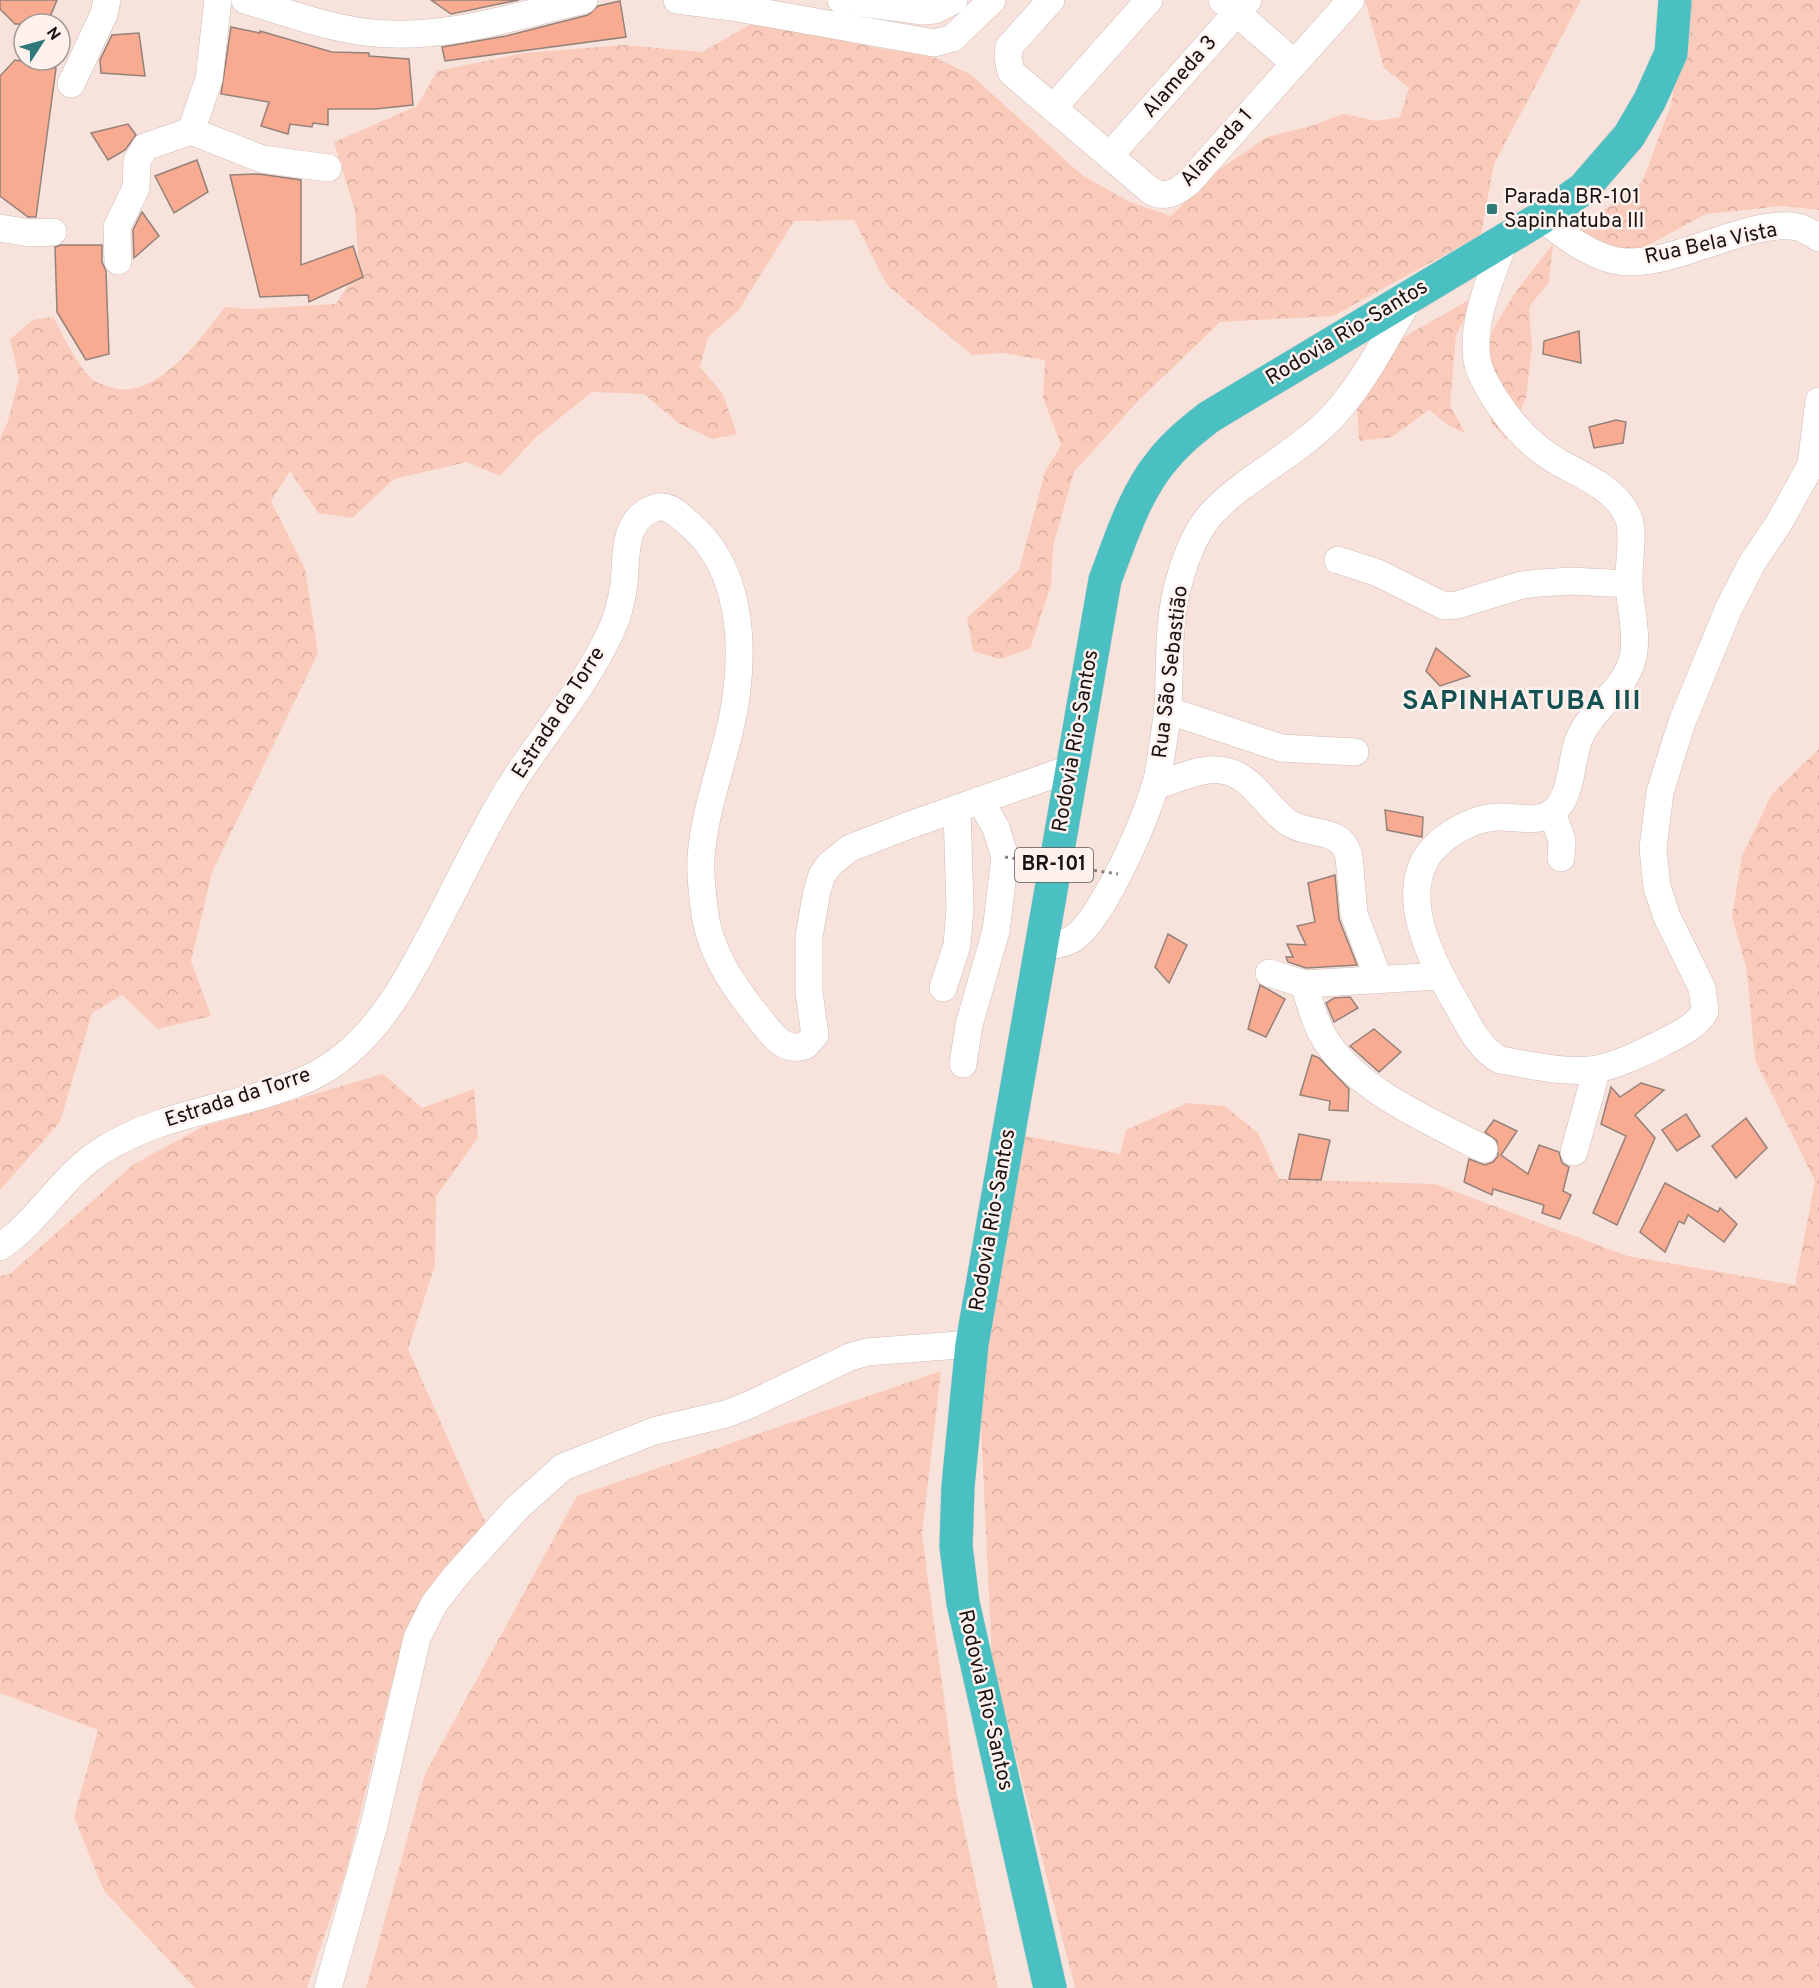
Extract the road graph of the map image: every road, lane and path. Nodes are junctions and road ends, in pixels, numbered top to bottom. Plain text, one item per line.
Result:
1 (107, 0) edge
2 (218, 0) edge
3 (245, 0) edge
4 (584, 0) edge
5 (677, 0) edge
6 (841, 0) edge
7 (954, 0) edge
8 (992, 0) edge
9 (1051, 0) edge
10 (1149, 0) edge
11 (1351, 0) edge
12 (1675, 0) edge
13 (1236, 4) edge
14 (1293, 62) junction
15 (71, 84) dead end
16 (1053, 108) junction
17 (191, 131) junction
18 (1112, 154) junction
19 (328, 168) dead end
20 (1541, 218) junction
21 (0, 228) edge
22 (53, 232) dead end
23 (1819, 238) edge
24 (1505, 239) junction
25 (118, 261) dead end
26 (1413, 293) junction
27 (1819, 401) edge
28 (1338, 560) dead end
29 (1629, 584) junction
30 (1167, 710) junction
31 (1355, 752) dead end
32 (1072, 768) junction
33 (1155, 786) junction
34 (969, 804) junction
35 (1552, 813) junction
36 (1005, 857) junction
37 (1561, 858) dead end
38 (1118, 874) junction
39 (1039, 946) junction
40 (1269, 973) dead end
41 (1439, 976) junction
42 (1379, 980) junction
43 (1304, 984) junction
44 (943, 988) dead end
45 (963, 1064) dead end
46 (1597, 1069) junction
47 (1484, 1149) dead end
48 (1574, 1152) dead end
49 (0, 1247) edge
50 (972, 1344) junction
51 (328, 1988) edge
52 (1050, 1988) edge

1 - 15 street
2 - 17 street
3 - 4 street
5 - 8 street
6 - 7 street
9 - 16 street, Alameda 1
10 - 16 street
11 - 14 street, Alameda 1
12 - 20 highway, Rodovia Rio-Santos / BR-101
13 - 14 street
13 - 18 street, Alameda 3
14 - 18 street, Alameda 1
16 - 18 street, Alameda 1
17 - 19 street
17 - 25 street
20 - 23 street, Rua Bela Vista
20 - 24 highway, Rodovia Rio-Santos / BR-101
21 - 22 street
24 - 26 highway, Rodovia Rio-Santos / BR-101
24 - 29 street
26 - 30 street, Rua São Sebastião
26 - 32 highway, Rodovia Rio-Santos / BR-101
27 - 46 street
28 - 29 street
29 - 35 street
30 - 31 street
30 - 33 street, Rua São Sebastião
32 - 34 street, Estrada da Torre
32 - 39 highway, Rodovia Rio-Santos / BR-101
33 - 38 street, Rua São Sebastião
33 - 42 street
34 - 36 street
34 - 44 street
34 - 49 street, Estrada da Torre
35 - 37 street
35 - 41 street
36 - 38 path, bridge
36 - 45 street
38 - 39 street, Rua São Sebastião
39 - 50 highway, Rodovia Rio-Santos / BR-101
40 - 43 street
41 - 42 street
41 - 46 street
42 - 43 street
43 - 47 street
46 - 48 street
50 - 51 street
50 - 52 highway, Rodovia Rio-Santos / BR-101

